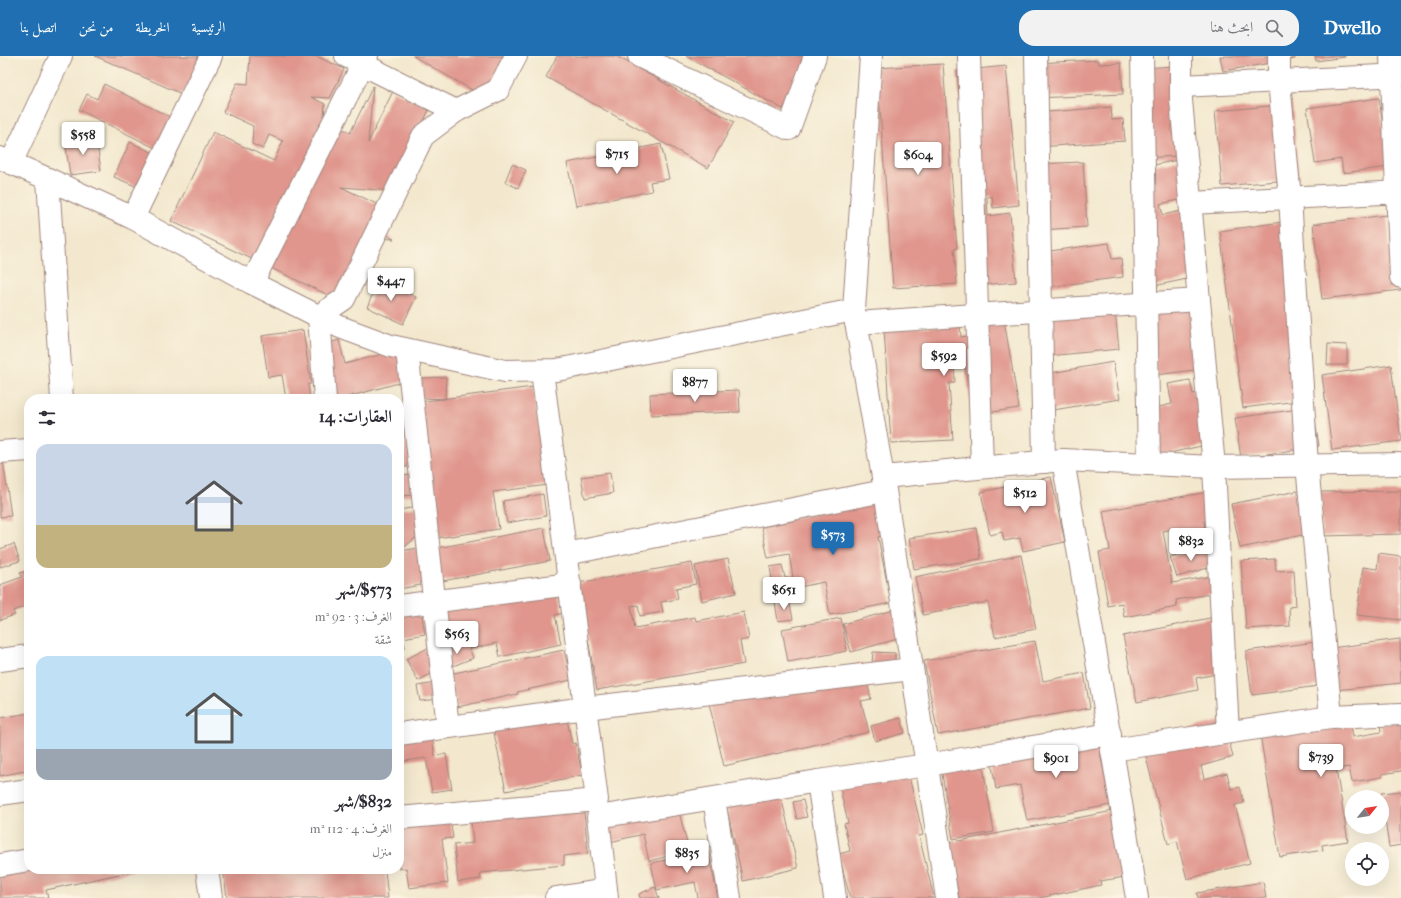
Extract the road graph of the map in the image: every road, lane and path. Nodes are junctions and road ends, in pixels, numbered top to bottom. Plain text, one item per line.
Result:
1 (61, 56) edge
2 (211, 56) edge
3 (516, 56) edge
4 (639, 56) edge
5 (815, 56) edge
6 (871, 56) edge
7 (969, 56) edge
8 (1036, 56) edge
9 (1142, 56) edge
10 (1182, 56) edge
11 (1279, 56) edge
12 (359, 59) edge
13 (1394, 69) edge
14 (1279, 81) junction
15 (1181, 86) junction
16 (456, 111) junction
17 (5, 161) edge
18 (48, 179) junction
19 (1399, 192) edge
20 (1290, 198) junction
21 (1191, 203) junction
22 (133, 218) junction
23 (1401, 276) edge
24 (252, 283) junction
25 (1199, 300) junction
26 (1146, 304) junction
27 (1041, 311) junction
28 (977, 315) junction
29 (319, 316) junction
30 (855, 316) junction
31 (407, 350) junction
32 (542, 371) junction
33 (62, 394) edge
34 (326, 394) edge
35 (24, 450) edge
36 (0, 452) edge
37 (1053, 461) junction
38 (1149, 464) junction
39 (1401, 464) edge
40 (1307, 465) junction
41 (982, 467) junction
42 (1214, 467) junction
43 (883, 484) junction
44 (566, 554) junction
45 (570, 584) junction
46 (434, 602) junction
47 (404, 605) edge
48 (24, 657) edge
49 (0, 660) edge
50 (912, 669) junction
51 (585, 708) junction
52 (1401, 714) edge
53 (1331, 717) junction
54 (448, 727) junction
55 (1228, 732) junction
56 (404, 733) edge
57 (1111, 742) junction
58 (927, 765) junction
59 (818, 782) junction
60 (24, 791) edge
61 (0, 794) edge
62 (714, 799) junction
63 (597, 809) junction
64 (404, 818) edge
65 (24, 861) edge
66 (0, 865) edge
67 (208, 874) edge
68 (607, 894) edge
69 (211, 898) edge
70 (556, 898) edge
71 (730, 898) edge
72 (835, 898) edge
73 (947, 898) edge
74 (1137, 898) edge

1 - 17 street
2 - 22 street
3 - 16 street
4 - 5 street
6 - 30 street
7 - 28 street
8 - 27 street
9 - 26 street
10 - 15 street
11 - 14 street
12 - 16 street
12 - 24 street
13 - 14 street
13 - 19 street
14 - 15 street
14 - 20 street
15 - 21 street
16 - 29 street
17 - 18 street
18 - 22 street
18 - 33 street
19 - 20 street
19 - 23 street
20 - 21 street
20 - 40 street
21 - 25 street
22 - 24 street
24 - 29 street
25 - 26 street
25 - 42 street
26 - 27 street
26 - 38 street
27 - 28 street
27 - 37 street
28 - 30 street
28 - 41 street
29 - 31 street
29 - 34 street
30 - 32 street
30 - 43 street
31 - 32 street
31 - 46 street
32 - 44 street
35 - 36 street
37 - 38 street
37 - 41 street
37 - 57 street
38 - 42 street
39 - 40 street
40 - 42 street
40 - 53 street
41 - 43 street
42 - 55 street
43 - 44 street
43 - 50 street
44 - 45 street
45 - 46 street
45 - 51 street
46 - 47 street
46 - 54 street
48 - 49 street
50 - 51 street
50 - 58 street
51 - 54 street
51 - 63 street
52 - 53 street
53 - 55 street
54 - 56 street
55 - 57 street
57 - 58 street
57 - 74 street
58 - 59 street
58 - 73 street
59 - 62 street
59 - 72 street
60 - 61 street
62 - 63 street
62 - 71 street
63 - 64 street
63 - 68 street
65 - 66 street
67 - 69 street
68 - 70 street

